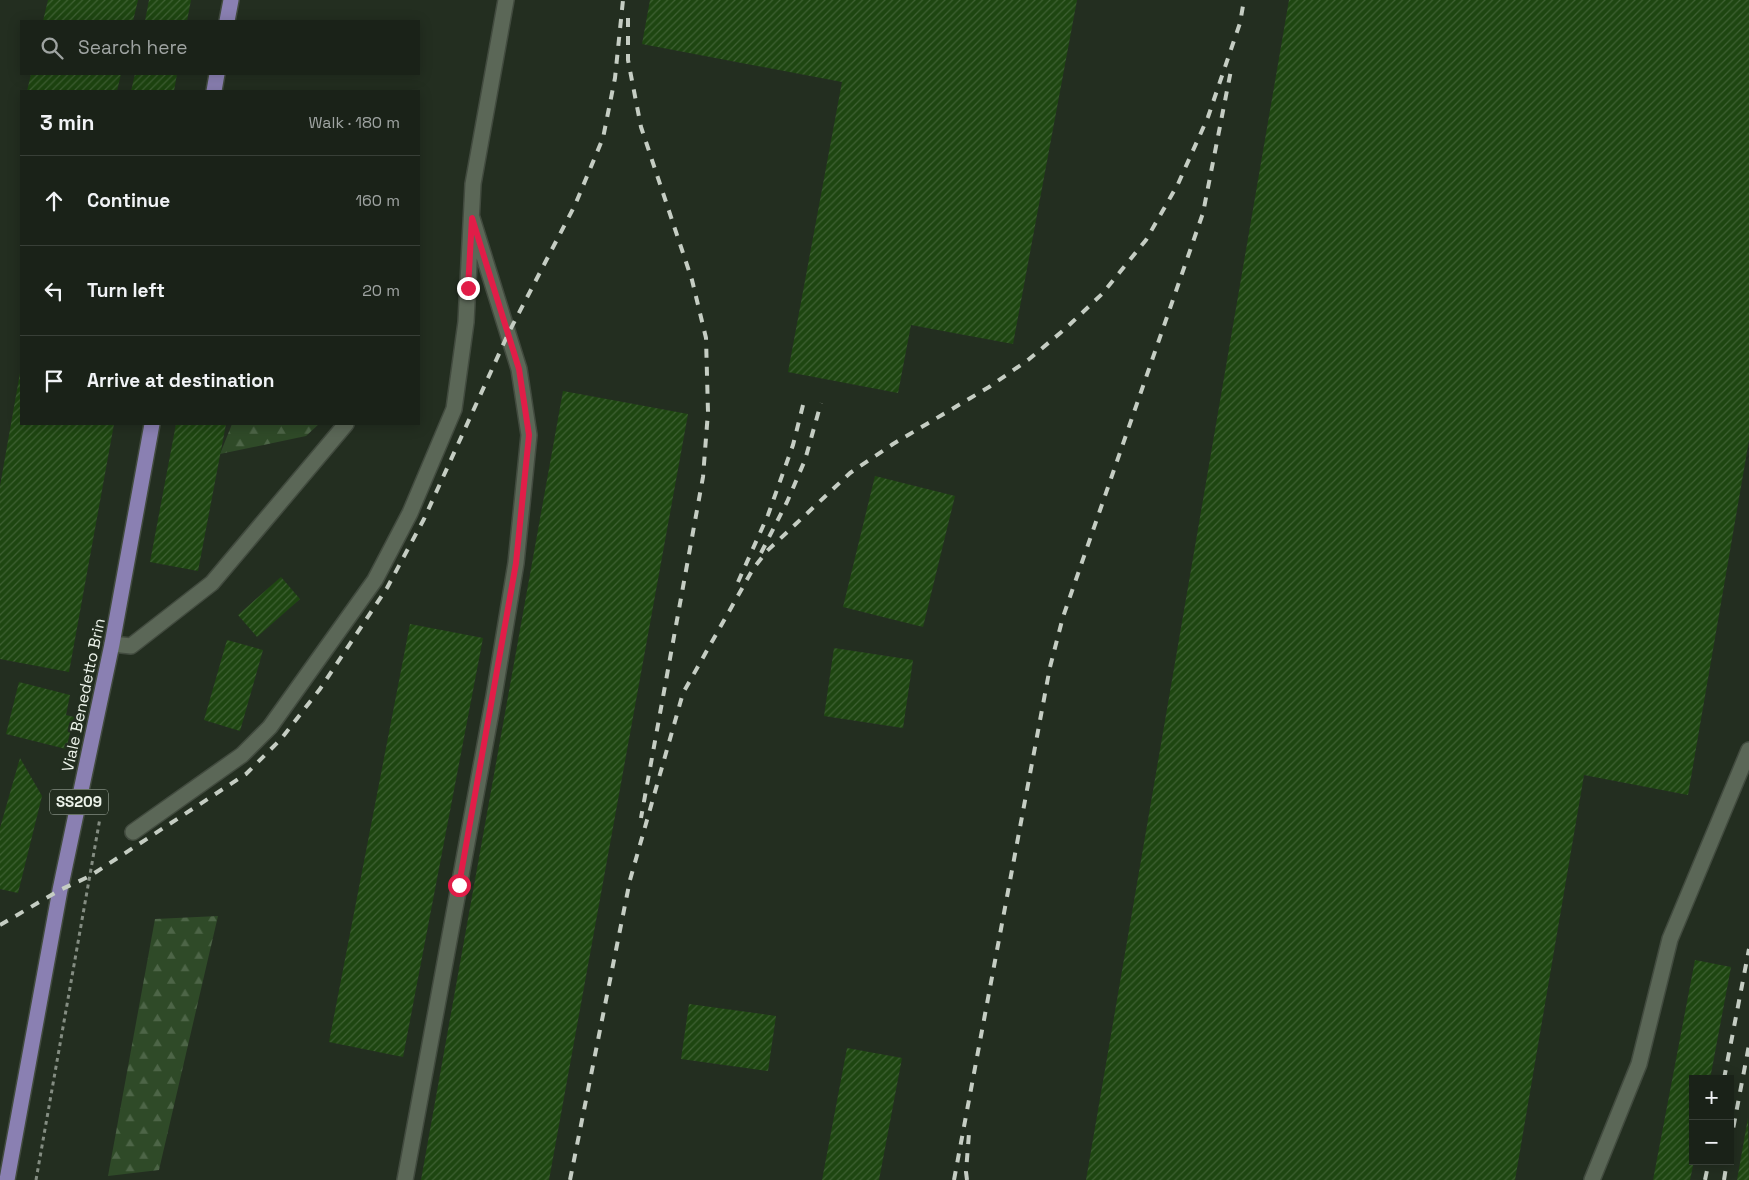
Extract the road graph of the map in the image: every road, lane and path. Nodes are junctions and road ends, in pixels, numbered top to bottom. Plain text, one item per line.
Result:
1 (230, 0) edge
2 (506, 0) edge
3 (227, 20) edge
4 (217, 75) edge
5 (214, 90) edge
6 (472, 218) junction
7 (152, 425) edge
8 (345, 425) edge
9 (112, 644) junction
10 (1749, 750) edge
11 (133, 832) dead end
12 (7, 1180) edge
13 (405, 1180) edge
14 (1592, 1180) edge

1 - 3 main road
2 - 6 lane
4 - 5 main road
6 - 11 lane
6 - 13 lane
7 - 9 main road, Viale Benedetto Brin / SS209
8 - 9 lane
9 - 12 main road, Viale Benedetto Brin / SS209
10 - 14 lane

